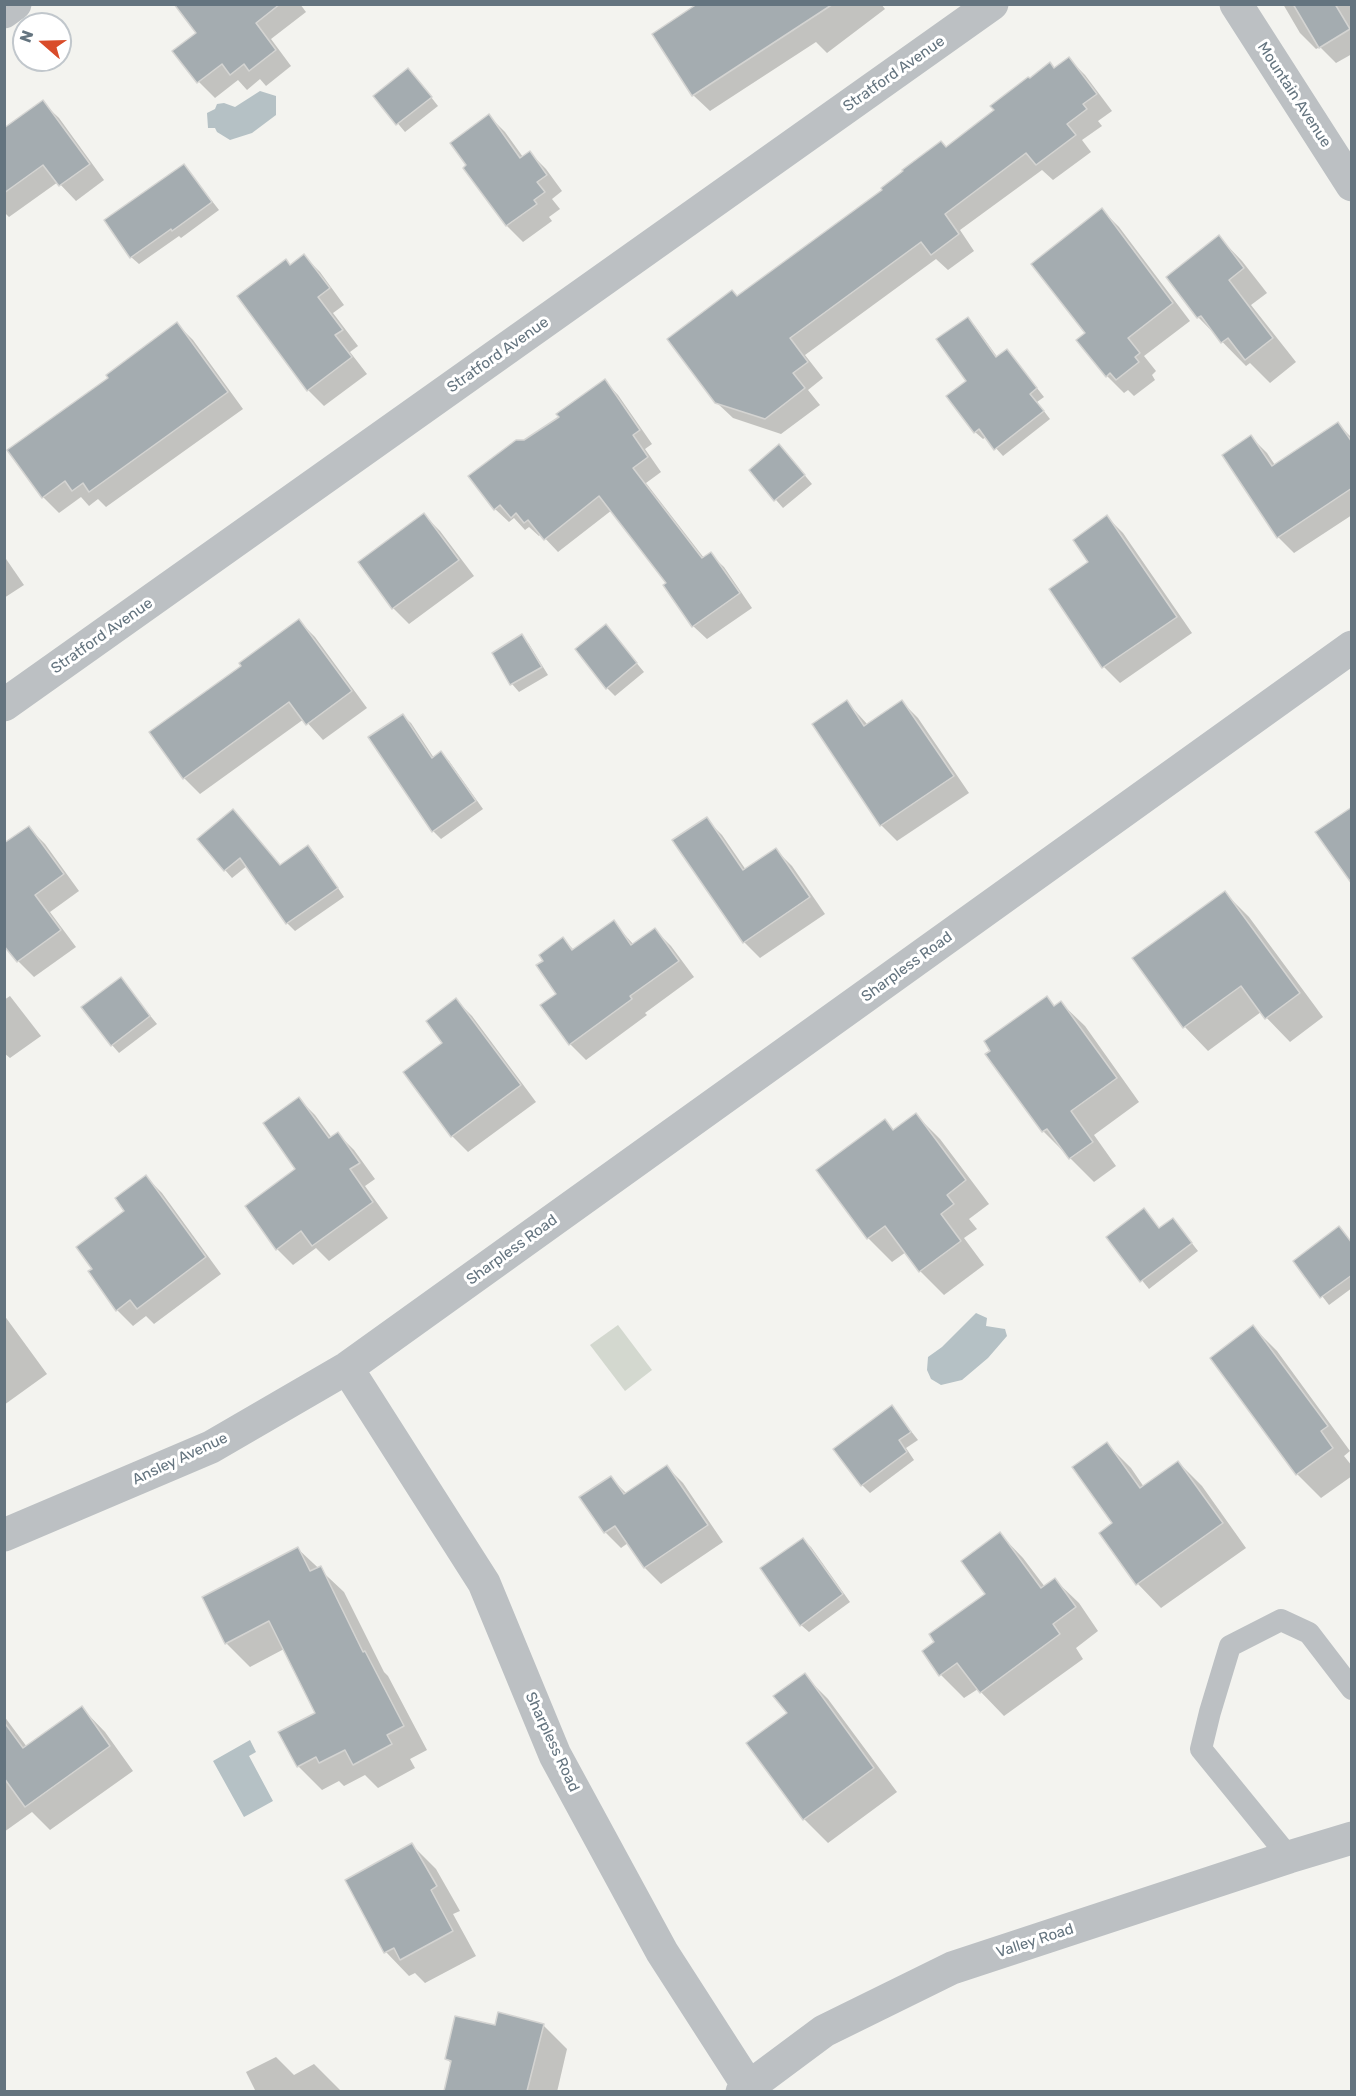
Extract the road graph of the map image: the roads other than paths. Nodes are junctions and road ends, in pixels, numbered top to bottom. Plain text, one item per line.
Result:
1 (15, 4) edge
2 (992, 4) edge
3 (1236, 4) edge
4 (4, 12) edge
5 (1352, 185) edge
6 (1352, 647) edge
7 (4, 705) edge
8 (347, 1368) junction
9 (4, 1535) edge
10 (1352, 1689) edge
11 (1352, 1838) edge
12 (1288, 1857) junction
13 (748, 2090) edge

1 - 4 street
2 - 7 street, Stratford Avenue
3 - 5 street, Mountain Avenue
6 - 8 street, Sharpless Road
8 - 9 street, Ansley Avenue
8 - 13 street, Sharpless Road
10 - 12 lane
11 - 12 street, Valley Road
12 - 13 street, Valley Road

